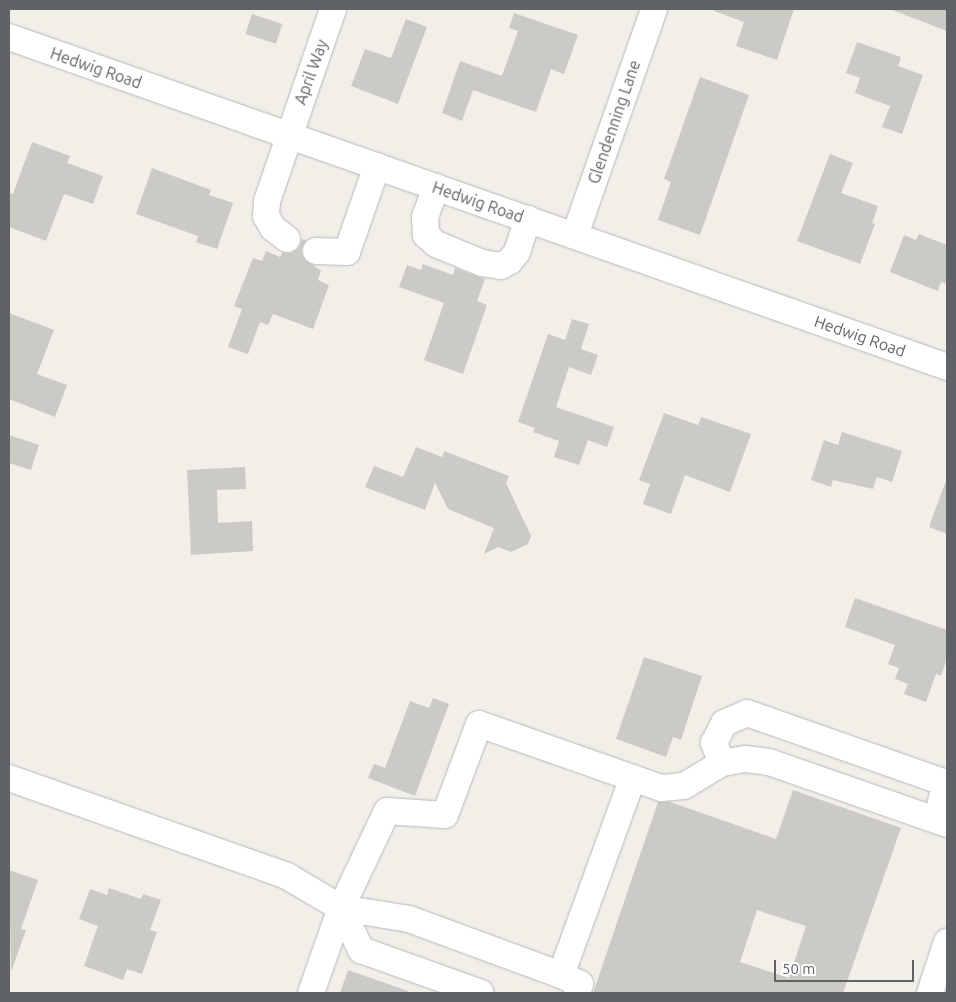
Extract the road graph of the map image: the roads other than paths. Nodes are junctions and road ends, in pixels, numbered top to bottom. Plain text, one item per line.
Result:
1 (333, 9) edge
2 (654, 9) edge
3 (9, 37) edge
4 (288, 136) junction
5 (377, 166) junction
6 (436, 187) junction
7 (528, 219) junction
8 (574, 235) junction
9 (287, 239) dead end
10 (316, 251) dead end
11 (947, 367) edge
12 (722, 763) junction
13 (9, 778) edge
14 (632, 780) junction
15 (942, 822) edge
16 (341, 908) junction
17 (947, 942) edge
18 (569, 984) edge
19 (311, 993) edge
20 (482, 993) edge
21 (930, 993) edge

1 - 4 street, April Way
2 - 8 street, Glendenning Lane
3 - 4 street, Hedwig Road
4 - 5 street, Hedwig Road
4 - 9 street, April Way
5 - 6 street, Hedwig Road
5 - 10 street
6 - 7 street, Hedwig Road
6 - 7 street
7 - 8 street, Hedwig Road
8 - 11 street, Hedwig Road
12 - 14 street
12 - 15 street
12 - 15 street
13 - 16 street
14 - 16 street
14 - 18 street
16 - 18 street
16 - 19 street
16 - 20 street
17 - 21 street

